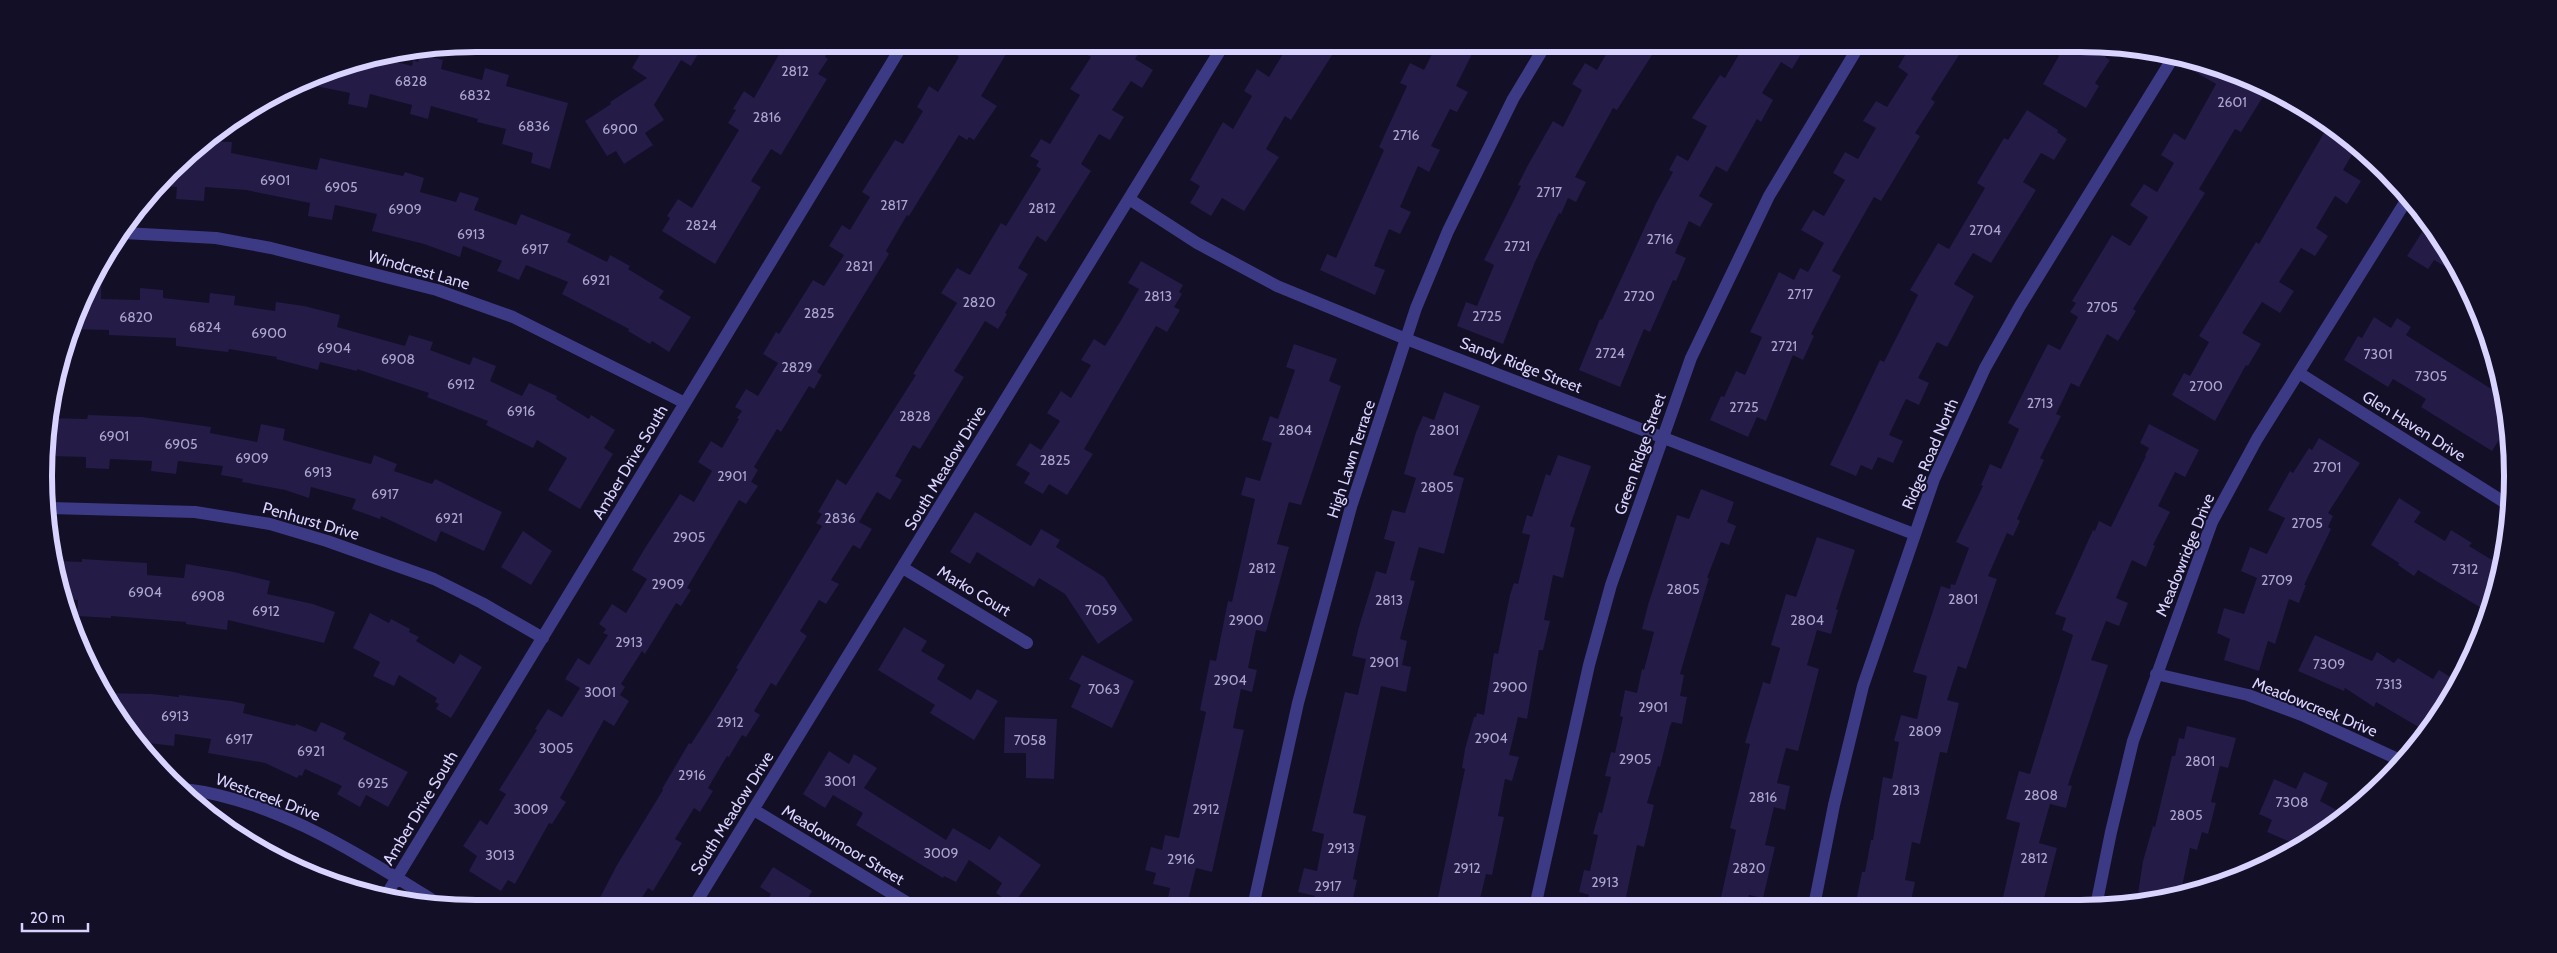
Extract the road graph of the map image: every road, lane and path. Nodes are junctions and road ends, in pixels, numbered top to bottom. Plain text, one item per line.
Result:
1 (897, 52) edge
2 (1219, 52) edge
3 (1541, 52) edge
4 (1855, 52) edge
5 (2170, 63) edge
6 (1129, 199) junction
7 (2404, 203) edge
8 (129, 233) edge
9 (1406, 338) junction
10 (2299, 372) junction
11 (685, 403) junction
12 (1662, 437) junction
13 (2504, 502) edge
14 (53, 508) edge
15 (1914, 534) junction
16 (903, 568) junction
17 (543, 638) junction
18 (1027, 643) dead end
19 (2156, 674) junction
20 (2397, 759) edge
21 (191, 790) edge
22 (754, 810) junction
23 (397, 878) junction
24 (389, 891) edge
25 (429, 898) edge
26 (698, 900) edge
27 (903, 900) edge
28 (1255, 900) edge
29 (1537, 900) edge
30 (1815, 900) edge
31 (2097, 900) edge

1 - 11 street, Amber Drive South
2 - 6 street, South Meadow Drive
3 - 9 street, High Lawn Terrace
4 - 12 street, Green Ridge Street
5 - 15 street, Ridge Road North
6 - 9 street, Sandy Ridge Street
6 - 16 street, South Meadow Drive
7 - 10 street, Meadowridge Drive
8 - 11 street, Windcrest Lane
9 - 12 street, Sandy Ridge Street
9 - 28 street, High Lawn Terrace
10 - 13 street, Glen Haven Drive
10 - 19 street, Meadowridge Drive
11 - 17 street, Amber Drive South
12 - 15 street, Sandy Ridge Street
12 - 29 street, Green Ridge Street
14 - 17 street, Penhurst Drive
15 - 30 street, Ridge Road North
16 - 18 street, Marko Court
16 - 22 street, South Meadow Drive
17 - 23 street, Amber Drive South
19 - 20 street, Meadowcreek Drive
19 - 31 street, Meadowridge Drive
21 - 23 street, Westcreek Drive
22 - 26 street, South Meadow Drive
22 - 27 street, Meadowmoor Street
23 - 24 street, Amber Drive South
23 - 25 street, Westcreek Drive

